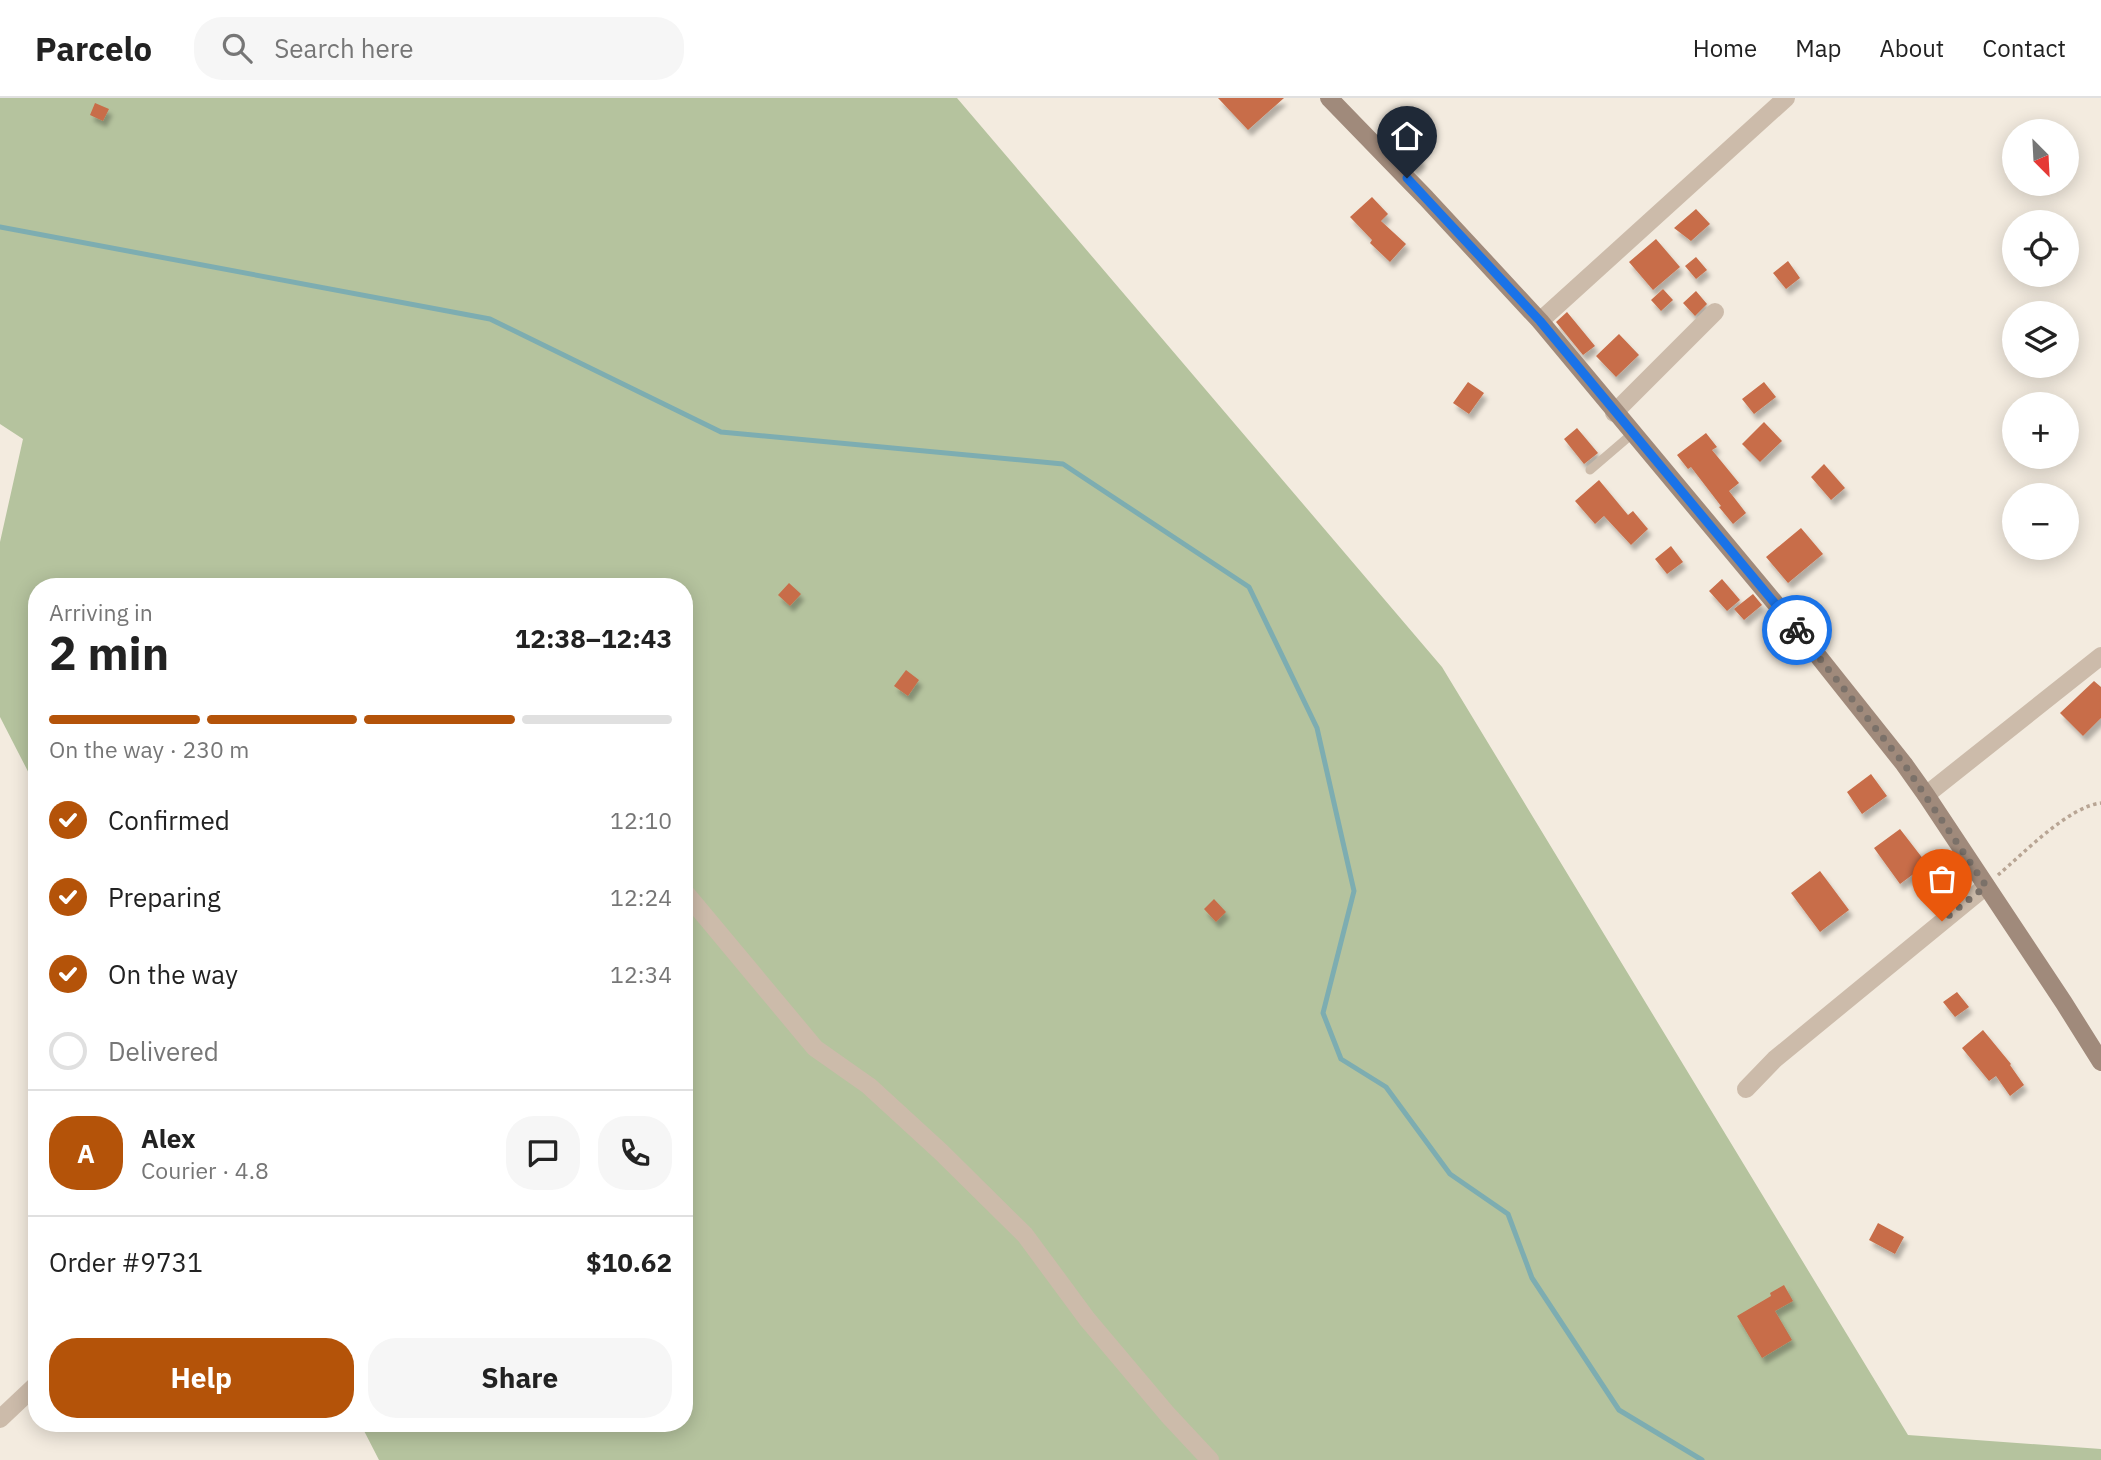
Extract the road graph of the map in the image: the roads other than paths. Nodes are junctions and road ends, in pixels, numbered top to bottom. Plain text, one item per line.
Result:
1 (1329, 98) edge
2 (1786, 98) edge
3 (1715, 312) dead end
4 (1540, 321) junction
5 (1614, 412) junction
6 (1632, 434) junction
7 (1590, 470) dead end
8 (2101, 656) edge
9 (1926, 795) junction
10 (1986, 886) junction
11 (693, 902) edge
12 (2101, 1062) edge
13 (1746, 1089) dead end
14 (28, 1393) edge
15 (0, 1419) edge
16 (1210, 1460) edge

1 - 4 street
2 - 4 street
3 - 5 street
4 - 5 street
5 - 6 street
6 - 7 lane
6 - 9 street
8 - 9 street
9 - 10 street
10 - 12 street
10 - 13 street
11 - 16 street
14 - 15 street

